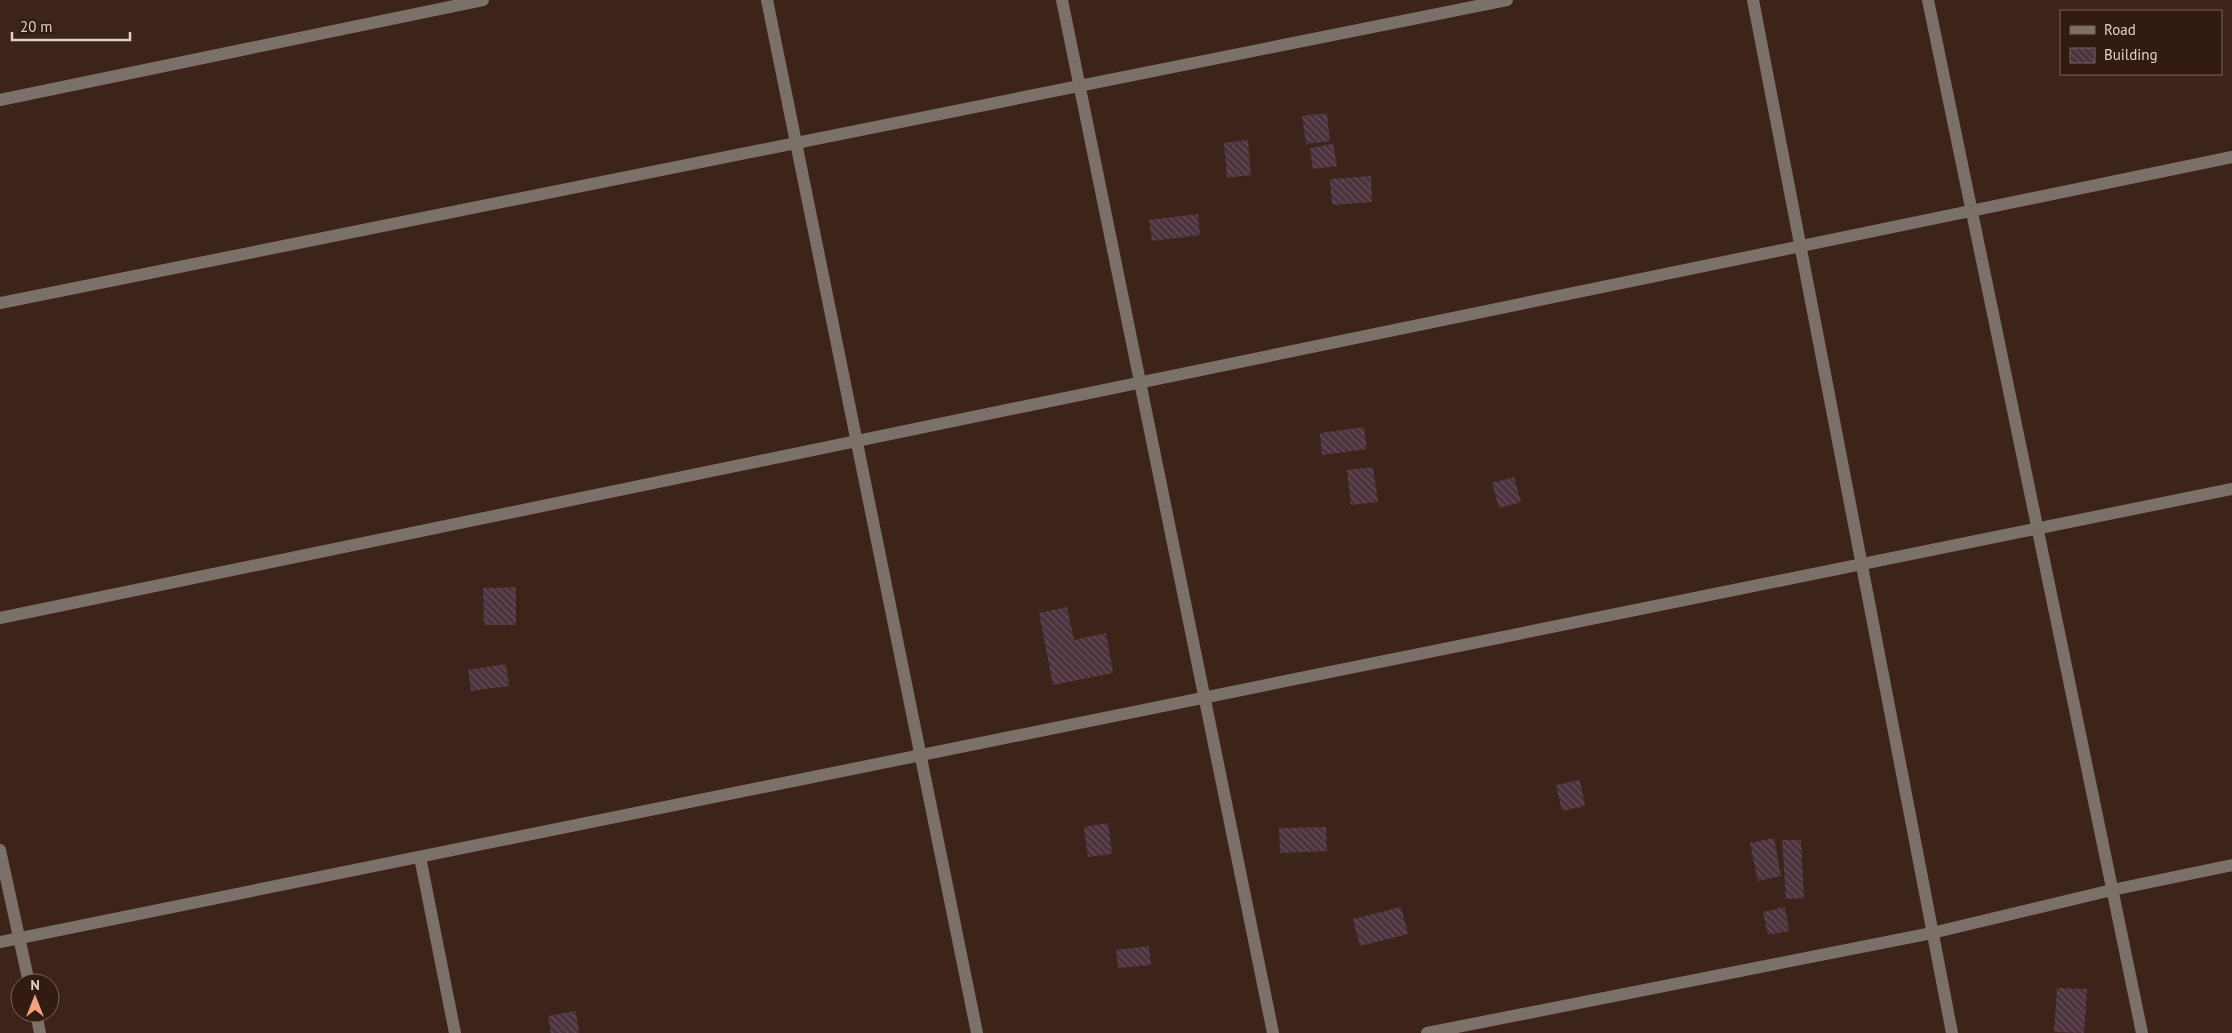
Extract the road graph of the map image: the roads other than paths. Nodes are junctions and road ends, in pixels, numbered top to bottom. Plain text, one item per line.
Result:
1 (483, 0) edge
2 (767, 0) edge
3 (1062, 0) edge
4 (1507, 0) edge
5 (1753, 0) edge
6 (1928, 0) edge
7 (1079, 86) junction
8 (0, 100) edge
9 (796, 142) junction
10 (2232, 157) edge
11 (1972, 211) junction
12 (1799, 247) junction
13 (0, 303) edge
14 (1140, 382) junction
15 (857, 440) junction
16 (2232, 489) edge
17 (2037, 529) junction
18 (1860, 565) junction
19 (0, 618) edge
20 (1205, 697) junction
21 (921, 755) junction
22 (0, 850) edge
23 (420, 857) junction
24 (2232, 865) edge
25 (2112, 890) junction
26 (1932, 933) junction
27 (19, 939) junction
28 (0, 942) edge
29 (27, 973) edge
30 (455, 1033) edge
31 (977, 1033) edge
32 (1273, 1033) edge
33 (1427, 1033) edge
34 (1952, 1033) edge
35 (2142, 1033) edge

1 - 8 street
2 - 9 street
3 - 7 street
4 - 7 street
5 - 12 street
6 - 11 street
7 - 9 street
7 - 14 street
9 - 13 street
9 - 15 street
10 - 11 street
11 - 12 street
11 - 17 street
12 - 14 street
12 - 18 street
14 - 15 street
14 - 20 street
15 - 19 street
15 - 21 street
16 - 17 street
17 - 18 street
17 - 25 street
18 - 20 street
18 - 26 street
20 - 21 street
20 - 32 street
21 - 23 street
21 - 31 street
22 - 27 street
23 - 27 street
23 - 30 street
24 - 25 street
25 - 26 street
25 - 35 street
26 - 33 street
26 - 34 street
27 - 28 street
27 - 29 street

